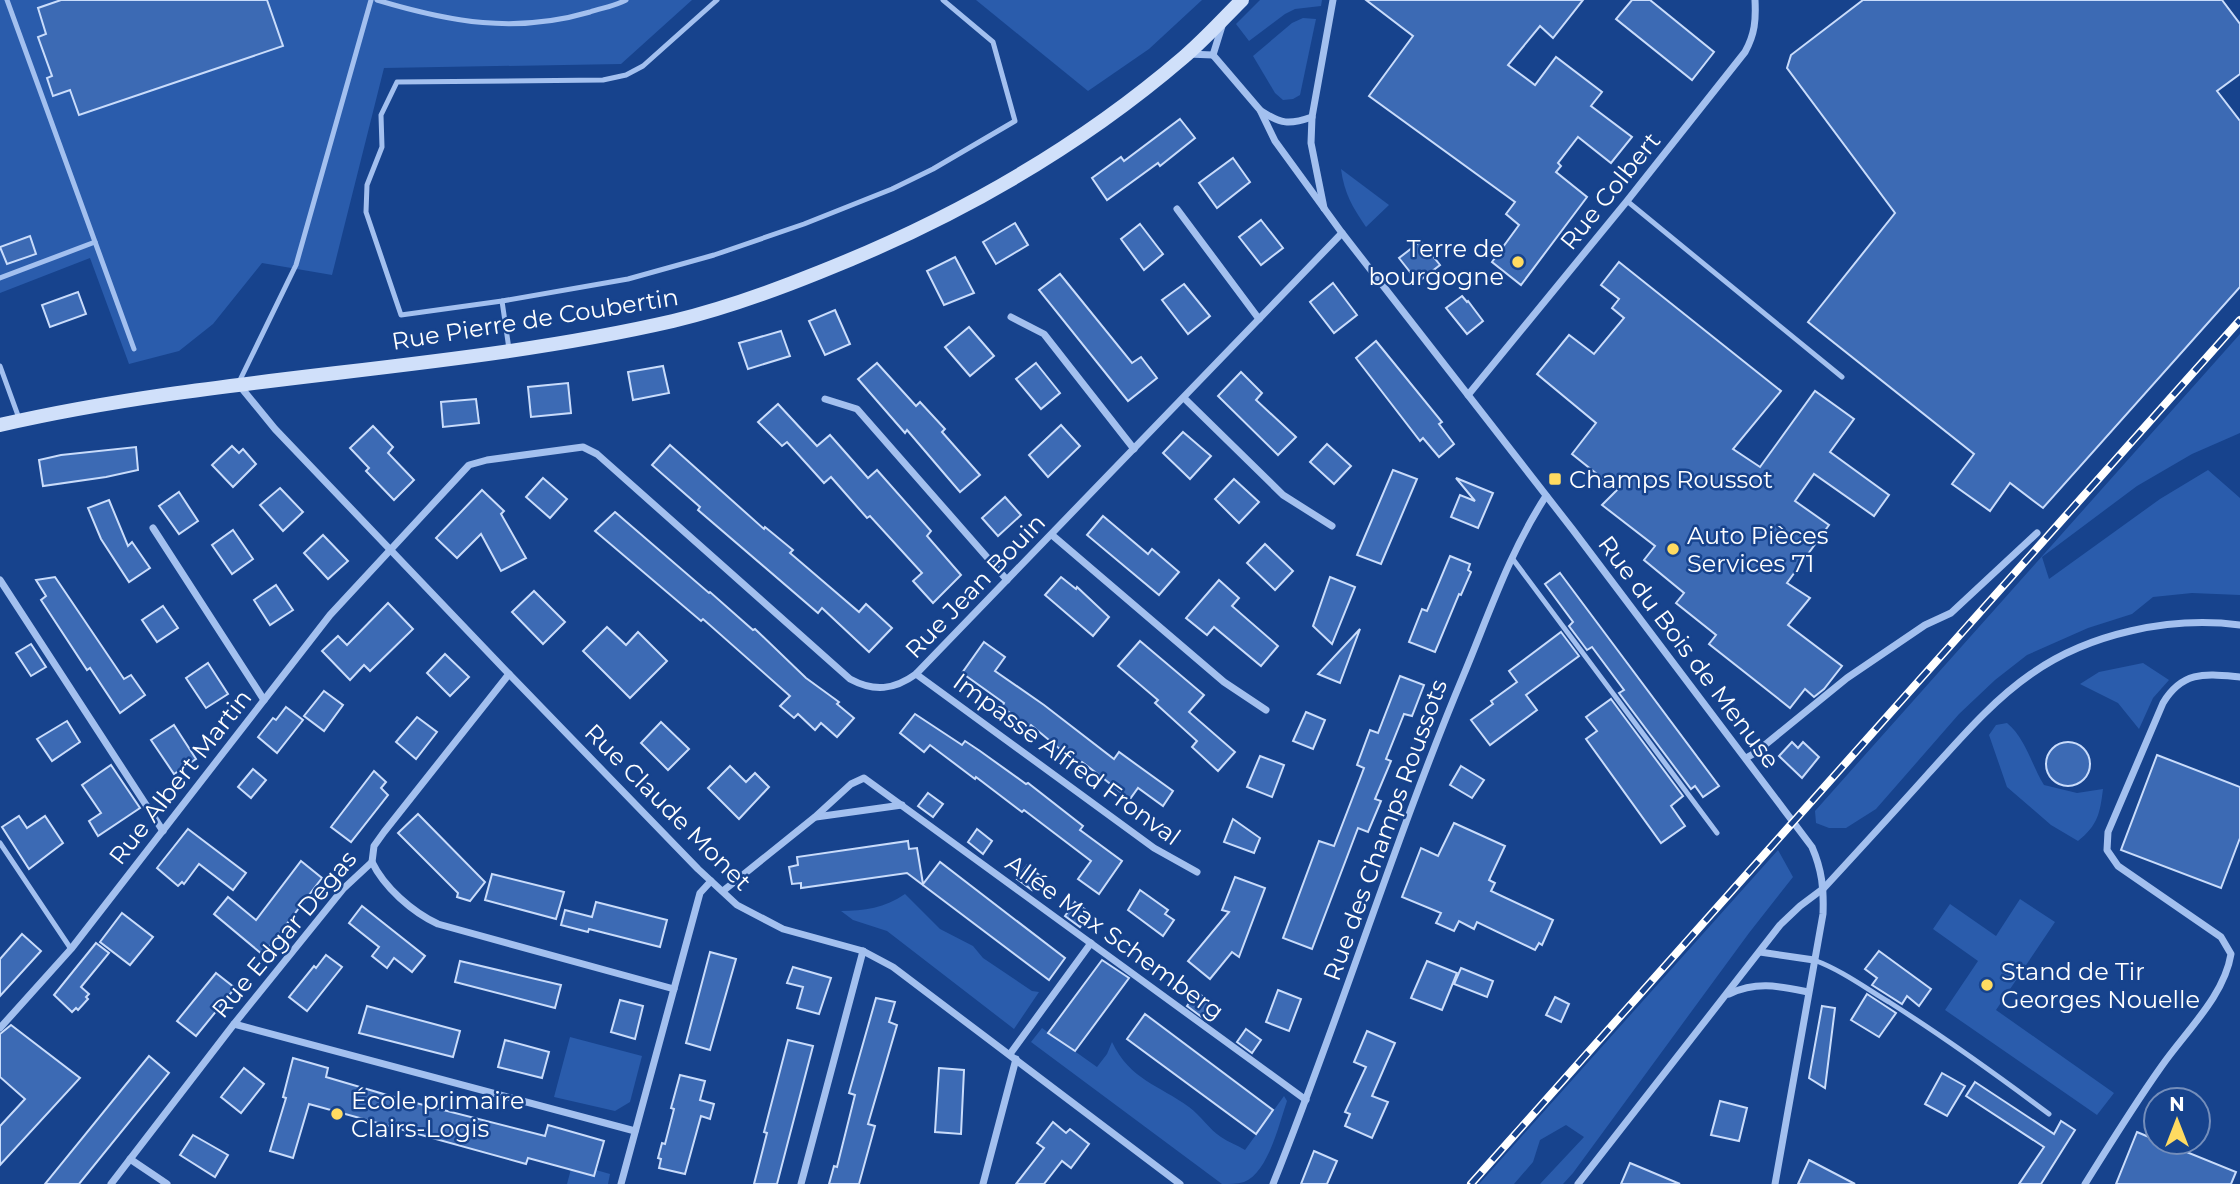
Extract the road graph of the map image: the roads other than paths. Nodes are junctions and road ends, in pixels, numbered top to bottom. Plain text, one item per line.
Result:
1 (8, 0) edge
2 (371, 0) edge
3 (377, 0) edge
4 (626, 0) edge
5 (718, 0) edge
6 (943, 0) edge
7 (1242, 0) edge
8 (1333, 0) edge
9 (1755, 0) edge
10 (1225, 17) junction
11 (1187, 54) junction
12 (1213, 55) junction
13 (1260, 110) junction
14 (1312, 117) junction
15 (1627, 201) junction
16 (1177, 209) dead end
17 (1324, 209) junction
18 (1342, 233) junction
19 (95, 242) junction
20 (0, 278) edge
21 (502, 301) junction
22 (1011, 317) dead end
23 (1259, 319) junction
24 (134, 349) dead end
25 (509, 349) junction
26 (0, 366) edge
27 (1842, 377) dead end
28 (238, 384) junction
29 (1468, 395) junction
30 (825, 398) dead end
31 (1184, 398) junction
32 (20, 421) junction
33 (0, 425) edge
34 (1134, 449) junction
35 (1546, 496) junction
36 (1332, 526) dead end
37 (153, 528) dead end
38 (2037, 533) dead end
39 (1052, 535) junction
40 (391, 551) junction
41 (1512, 558) junction
42 (0, 580) edge
43 (1007, 580) junction
44 (2240, 625) edge
45 (509, 674) junction
46 (916, 674) junction
47 (2240, 677) edge
48 (264, 701) junction
49 (1266, 710) dead end
50 (1746, 758) junction
51 (902, 805) junction
52 (815, 817) junction
53 (163, 831) junction
54 (1717, 833) dead end
55 (0, 843) edge
56 (372, 862) junction
57 (1197, 872) dead end
58 (711, 881) junction
59 (1824, 888) junction
60 (723, 891) junction
61 (1091, 943) junction
62 (72, 949) junction
63 (863, 951) junction
64 (1760, 952) junction
65 (1814, 960) junction
66 (674, 989) junction
67 (1808, 992) junction
68 (1728, 994) junction
69 (234, 1024) junction
70 (0, 1028) edge
71 (1013, 1057) junction
72 (1306, 1100) junction
73 (2049, 1114) dead end
74 (635, 1131) junction
75 (130, 1159) junction
76 (111, 1184) edge
77 (167, 1184) edge
78 (621, 1184) edge
79 (801, 1184) edge
80 (983, 1184) edge
81 (1180, 1184) edge
82 (1273, 1184) edge
83 (1578, 1184) edge
84 (1775, 1184) edge
85 (2085, 1184) edge

1 - 19 lane
2 - 28 lane
3 - 4 lane
5 - 21 lane
6 - 21 lane
7 - 10 main road, Rue Pierre de Coubertin
8 - 14 street, Rue du Bois de Menuse
9 - 15 street, Rue Colbert
10 - 11 main road, Rue Pierre de Coubertin
10 - 12 street
11 - 12 street
11 - 25 main road, Rue Pierre de Coubertin
12 - 13 street, Rue du Bois de Menuse
13 - 14 street, Rue du Bois de Menuse
13 - 17 street, Rue du Bois de Menuse
14 - 17 street, Rue du Bois de Menuse
15 - 27 lane
15 - 29 street, Rue Colbert
16 - 23 street
17 - 18 street, Rue du Bois de Menuse
18 - 23 street, Rue Jean Bouin
18 - 29 street, Rue du Bois de Menuse
19 - 20 lane
19 - 24 lane
21 - 25 lane
22 - 34 street
23 - 31 street, Rue Jean Bouin
25 - 28 main road, Rue Pierre de Coubertin
26 - 32 lane
28 - 32 main road, Rue Pierre de Coubertin
28 - 40 street, Rue Claude Monet
29 - 35 street, Rue du Bois de Menuse
30 - 43 street
31 - 34 street, Rue Jean Bouin
31 - 36 street
32 - 33 main road, Rue Pierre de Coubertin
34 - 39 street, Rue Jean Bouin
35 - 41 street, Rue des Champs Roussots
35 - 50 street, Rue du Bois de Menuse
37 - 48 street
38 - 50 street
39 - 43 street, Rue Jean Bouin
39 - 49 street
40 - 45 street, Rue Claude Monet
40 - 46 street, Rue Jean Bouin
40 - 48 street, Rue Albert Martin
41 - 54 lane
41 - 72 street, Rue des Champs Roussots
42 - 53 street
43 - 46 street, Rue Jean Bouin
44 - 59 street
45 - 56 street, Rue Edgar Degas
45 - 58 street, Rue Claude Monet
46 - 57 street, Impasse Alfred Fronval
47 - 85 street
48 - 53 street, Rue Albert Martin
50 - 59 street, Rue du Bois de Menuse
51 - 52 street
51 - 52 street, Allée Max Schemberg
51 - 61 street, Allée Max Schemberg
52 - 60 street, Allée Max Schemberg
53 - 62 street, Rue Albert Martin
55 - 62 lane
56 - 66 street
56 - 69 street, Rue Edgar Degas
58 - 60 street, Rue Claude Monet
58 - 66 street
59 - 64 street
59 - 65 street, Rue du Bois de Menuse
60 - 63 street, Rue Claude Monet
61 - 71 street
61 - 72 street, Allée Max Schemberg
62 - 70 street, Rue Albert Martin
63 - 71 street, Rue Claude Monet
63 - 79 street
64 - 65 street
64 - 68 street
65 - 67 street, Rue du Bois de Menuse
65 - 73 lane
66 - 74 street
67 - 68 street
67 - 84 street, Rue du Bois de Menuse
68 - 83 street
69 - 74 street
69 - 75 street, Rue Edgar Degas
71 - 80 street
71 - 81 street, Rue Claude Monet
72 - 82 street, Rue des Champs Roussots
74 - 78 street
75 - 76 street, Rue Edgar Degas
75 - 77 street

